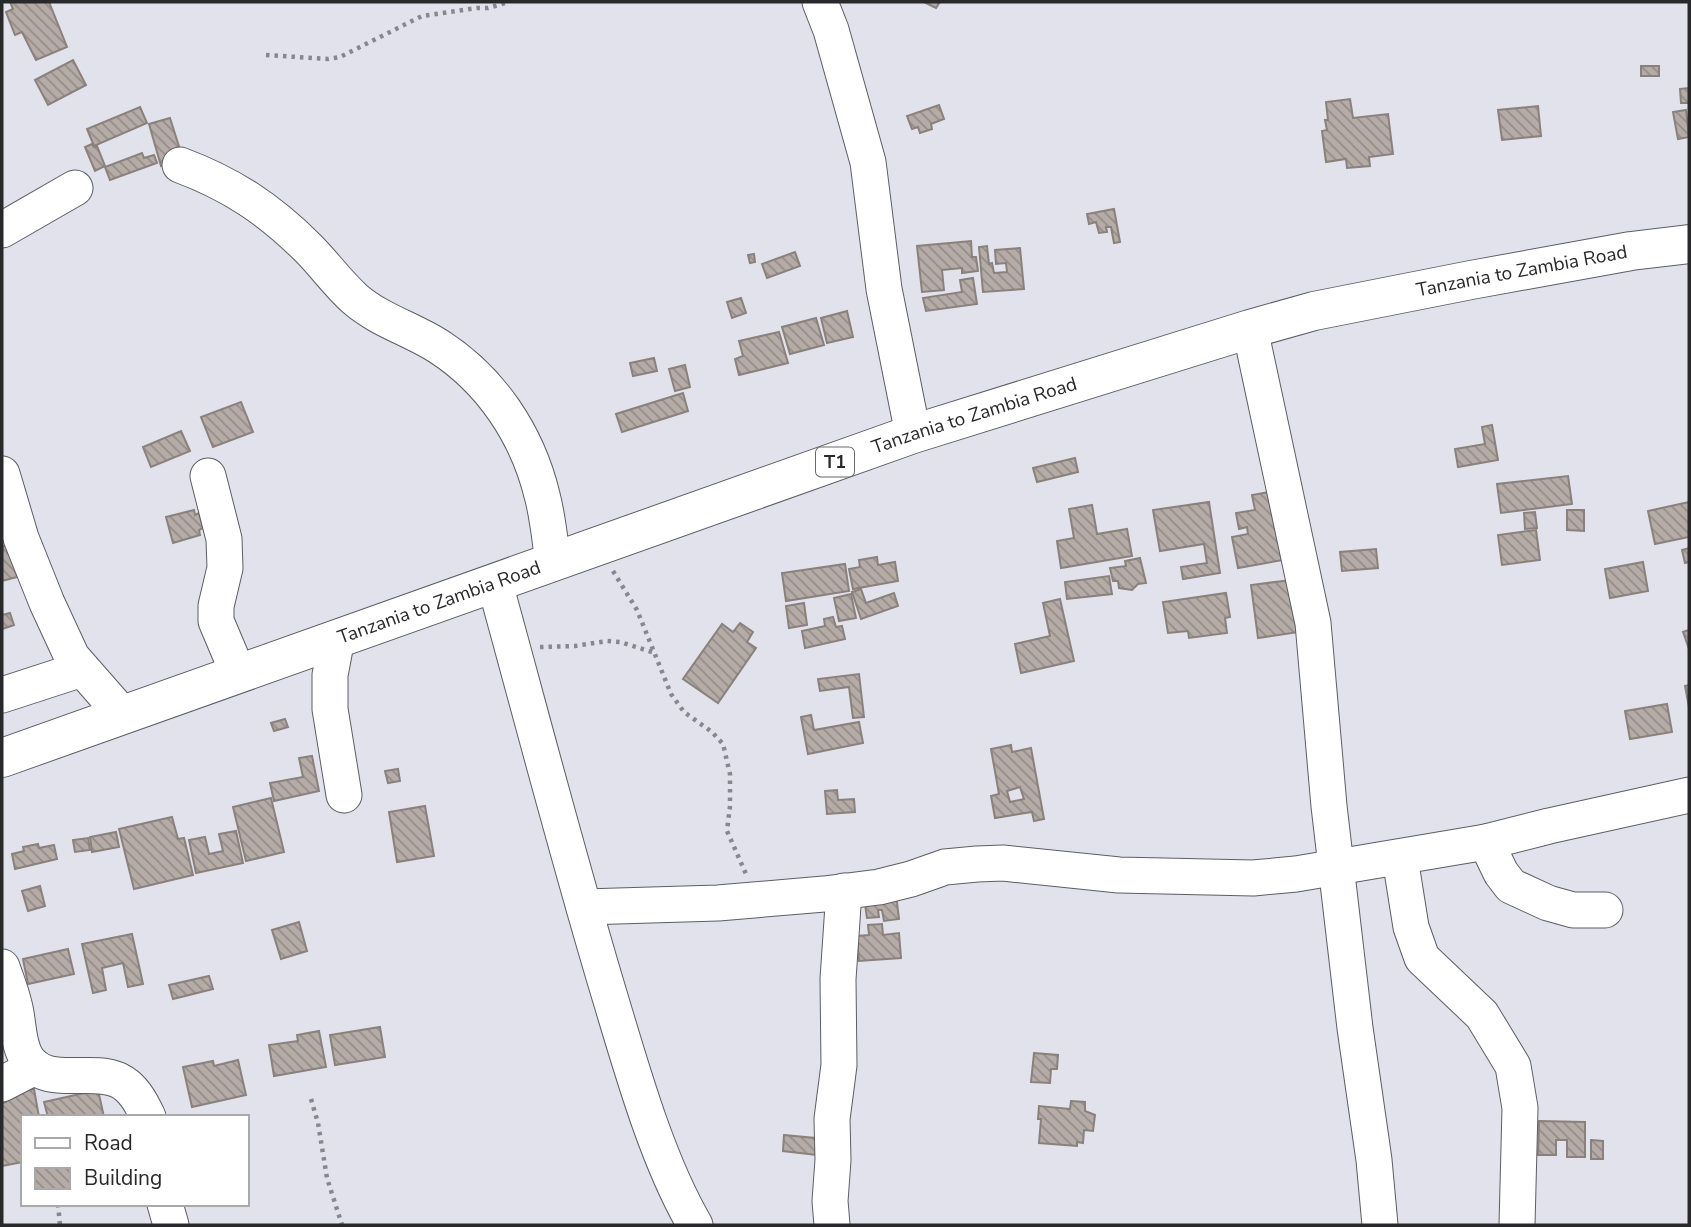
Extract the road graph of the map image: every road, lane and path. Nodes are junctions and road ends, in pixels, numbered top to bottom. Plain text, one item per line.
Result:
1 (509, 2) edge
2 (820, 2) edge
3 (266, 55) dead end
4 (180, 165) dead end
5 (75, 188) dead end
6 (2, 230) edge
7 (1689, 244) edge
8 (1250, 329) junction
9 (913, 434) junction
10 (2, 474) edge
11 (208, 476) dead end
12 (597, 547) junction
13 (553, 563) junction
14 (495, 584) junction
15 (337, 638) junction
16 (513, 652) junction
17 (656, 654) junction
18 (82, 669) junction
19 (238, 673) junction
20 (2, 695) edge
21 (122, 714) junction
22 (2, 758) edge
23 (344, 795) dead end
24 (1689, 795) edge
25 (1486, 842) junction
26 (1400, 858) junction
27 (1338, 866) junction
28 (844, 891) junction
29 (757, 899) junction
30 (584, 906) junction
31 (1605, 911) dead end
32 (2, 967) edge
33 (35, 1067) junction
34 (2, 1084) edge
35 (311, 1099) dead end
36 (147, 1115) edge
37 (58, 1206) edge
38 (166, 1206) edge
39 (60, 1225) edge
40 (171, 1225) edge
41 (342, 1225) edge
42 (695, 1225) edge
43 (832, 1225) edge
44 (1380, 1225) edge
45 (1517, 1225) edge

1 - 3 path
2 - 9 street
4 - 13 street
5 - 6 street
7 - 8 highway, Tanzania to Zambia Road / T1
8 - 9 highway, Tanzania to Zambia Road / T1
8 - 27 street
9 - 12 highway, Tanzania to Zambia Road / T1
10 - 18 street
11 - 19 street
12 - 13 highway, Tanzania to Zambia Road / T1
12 - 17 path
13 - 14 highway, Tanzania to Zambia Road / T1
14 - 15 highway, Tanzania to Zambia Road / T1
14 - 16 street
15 - 19 highway, Tanzania to Zambia Road / T1
15 - 23 street
16 - 17 path
16 - 30 street
17 - 29 path
18 - 20 street
18 - 21 street
19 - 21 highway, Tanzania to Zambia Road / T1
21 - 22 highway, Tanzania to Zambia Road / T1
24 - 25 street
25 - 26 street
25 - 31 street
26 - 27 street
26 - 45 street
27 - 28 street
27 - 44 street
28 - 29 street
28 - 43 street
29 - 30 street
30 - 42 street
32 - 33 street
33 - 34 street
33 - 36 street
35 - 41 path
37 - 39 path
38 - 40 street

